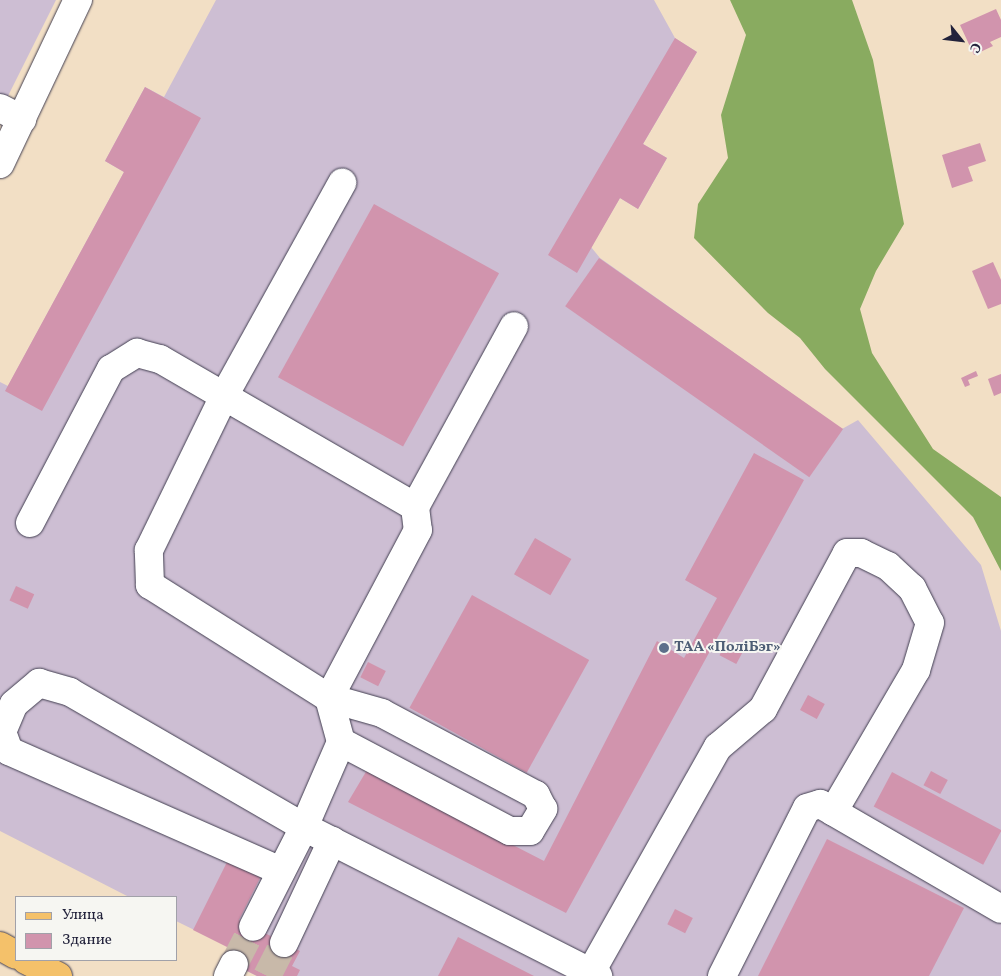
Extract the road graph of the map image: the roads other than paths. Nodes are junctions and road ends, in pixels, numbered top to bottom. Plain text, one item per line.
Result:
1 (78, 0) edge
2 (11, 114) edge
3 (0, 164) edge
4 (342, 183) dead end
5 (514, 326) dead end
6 (224, 396) junction
7 (415, 507) junction
8 (30, 523) dead end
9 (329, 698) junction
10 (341, 742) junction
11 (833, 812) junction
12 (304, 827) junction
13 (332, 841) junction
14 (281, 871) junction
15 (1001, 909) edge
16 (252, 927) tunnel mouth
17 (284, 943) tunnel mouth
18 (0, 946) edge
19 (15, 954) edge
20 (28, 961) edge
21 (594, 974) edge
22 (58, 976) edge
23 (722, 976) edge

1 - 2 lane
2 - 3 lane
4 - 6 lane
5 - 7 lane
6 - 7 lane
6 - 8 lane
6 - 9 lane
7 - 9 lane
9 - 10 lane
9 - 10 lane
10 - 12 lane
11 - 15 lane
11 - 21 lane
11 - 23 lane
12 - 13 lane
12 - 14 lane
12 - 14 lane
13 - 17 lane
13 - 21 lane
14 - 16 lane
18 - 19 main road
20 - 22 main road

